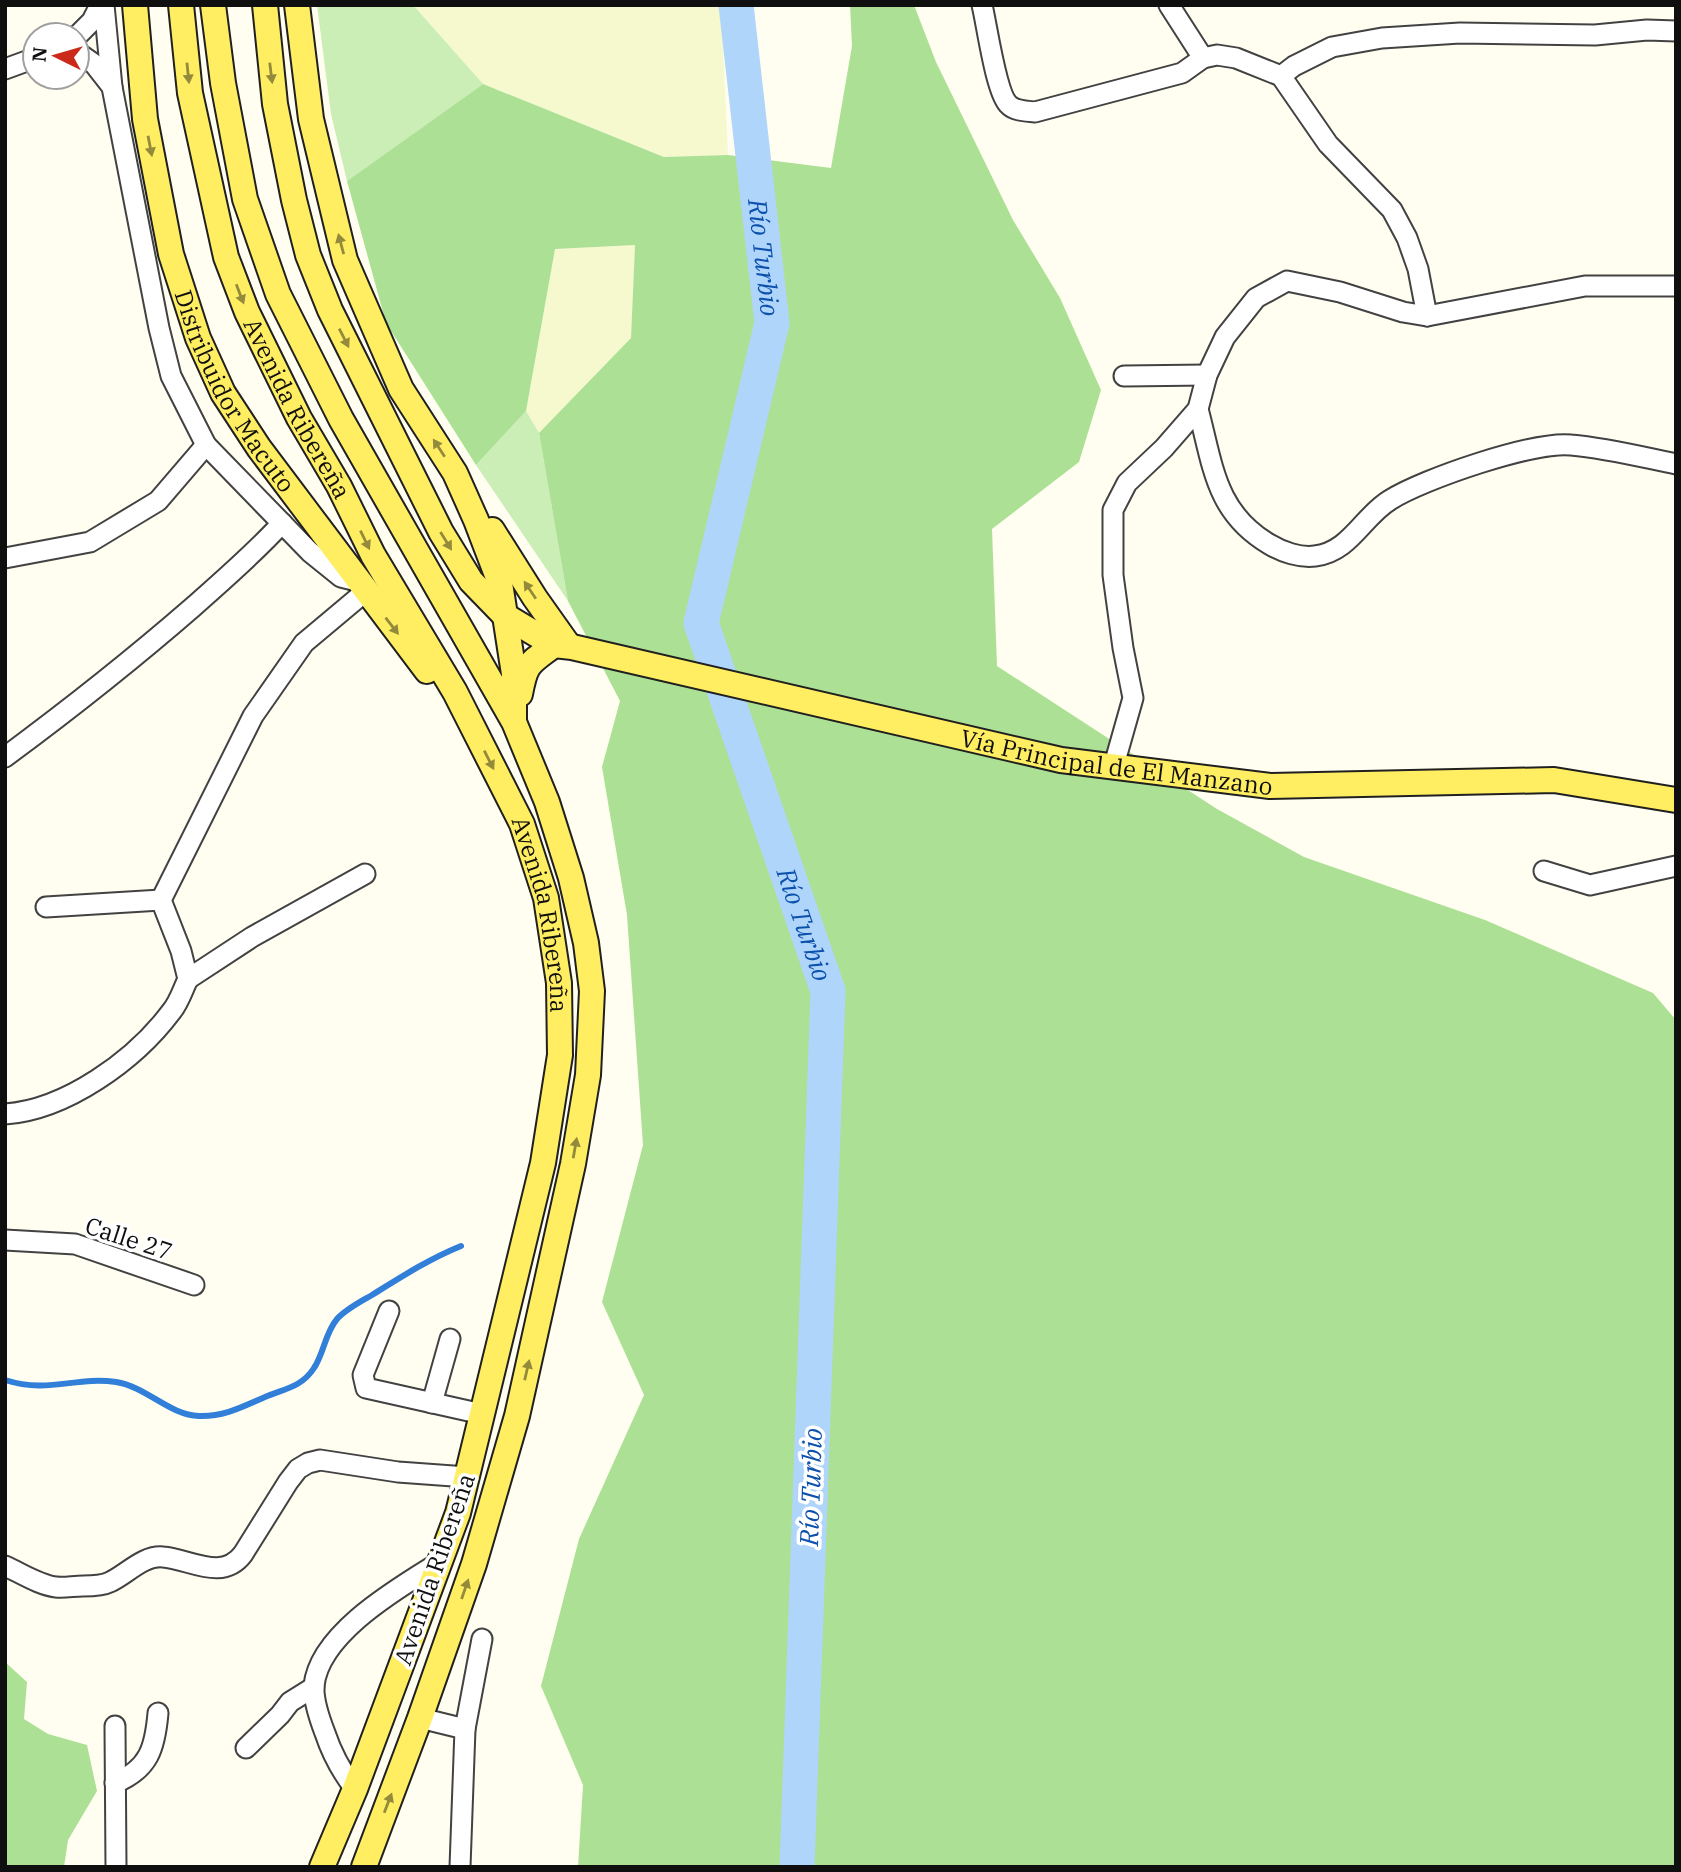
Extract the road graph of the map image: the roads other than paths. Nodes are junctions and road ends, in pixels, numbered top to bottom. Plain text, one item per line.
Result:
1 (102, 5) edge
2 (135, 5) edge
3 (181, 5) edge
4 (213, 5) edge
5 (265, 5) edge
6 (297, 5) edge
7 (982, 5) edge
8 (1169, 5) edge
9 (91, 22) edge
10 (1676, 31) edge
11 (1203, 58) junction
12 (91, 62) edge
13 (1281, 76) junction
14 (112, 87) junction
15 (146, 252) junction
16 (1676, 286) edge
17 (185, 297) junction
18 (1427, 316) junction
19 (1207, 375) junction
20 (1124, 376) dead end
21 (1198, 409) junction
22 (206, 445) junction
23 (1676, 464) edge
24 (455, 473) junction
25 (282, 523) junction
26 (5, 558) edge
27 (361, 586) junction
28 (505, 615) junction
29 (565, 646) junction
30 (468, 720) junction
31 (514, 722) junction
32 (5, 757) edge
33 (1114, 765) junction
34 (1676, 800) edge
35 (1676, 866) edge
36 (1544, 871) dead end
37 (365, 874) dead end
38 (161, 900) junction
39 (46, 908) dead end
40 (188, 979) junction
41 (5, 1114) edge
42 (5, 1240) edge
43 (194, 1285) dead end
44 (389, 1311) dead end
45 (450, 1339) dead end
46 (432, 1403) junction
47 (482, 1414) junction
48 (467, 1477) junction
49 (440, 1562) junction
50 (5, 1566) edge
51 (482, 1639) dead end
52 (314, 1687) junction
53 (158, 1713) dead end
54 (420, 1718) junction
55 (115, 1726) dead end
56 (465, 1729) junction
57 (246, 1748) dead end
58 (115, 1783) junction
59 (355, 1789) junction
60 (116, 1867) edge
61 (322, 1867) edge
62 (364, 1867) edge
63 (460, 1867) edge

1 - 9 street
1 - 14 street
2 -> 17 main road, Distribuidor Macuto
3 -> 30 main road, Avenida Ribereña
4 - 31 main road, Avenida Ribereña
5 -> 28 main road, Vía Principal de El Manzano
24 -> 6 main road
7 - 11 street
8 - 11 street
10 - 13 street
11 - 13 street
12 - 14 street
13 - 18 street
14 - 15 street
15 - 17 street
15 - 22 street
16 - 18 street
17 - 27 main road, Distribuidor Macuto
18 - 19 street
19 - 20 street
19 - 21 street
21 - 23 street
21 - 33 street
22 - 25 street
22 - 26 street
24 - 28 main road
29 -> 24 main road
25 - 27 street
25 - 32 street
27 -> 30 main road, Distribuidor Macuto
27 - 38 street
28 - 29 main road, Vía Principal de El Manzano
28 - 31 main road
29 - 31 main road
29 - 33 main road, Vía Principal de El Manzano
30 -> 47 main road, Avenida Ribereña
54 -> 31 main road, Avenida Ribereña
33 - 34 main road, Vía Principal de El Manzano
35 - 36 street
37 - 40 street
38 - 39 street
38 - 40 street
40 - 41 street
42 - 43 street, Calle 27
44 - 46 street
45 - 46 street
46 - 47 street
47 - 48 main road, Avenida Ribereña
48 - 49 main road, Avenida Ribereña
48 - 50 street
49 - 52 street
49 - 59 main road, Avenida Ribereña
51 - 56 street
52 - 57 street
52 - 59 street
53 - 58 street
54 - 56 street
62 -> 54 main road, Avenida Ribereña
55 - 58 street
56 - 63 street
58 - 60 street
59 - 61 main road, Avenida Ribereña

